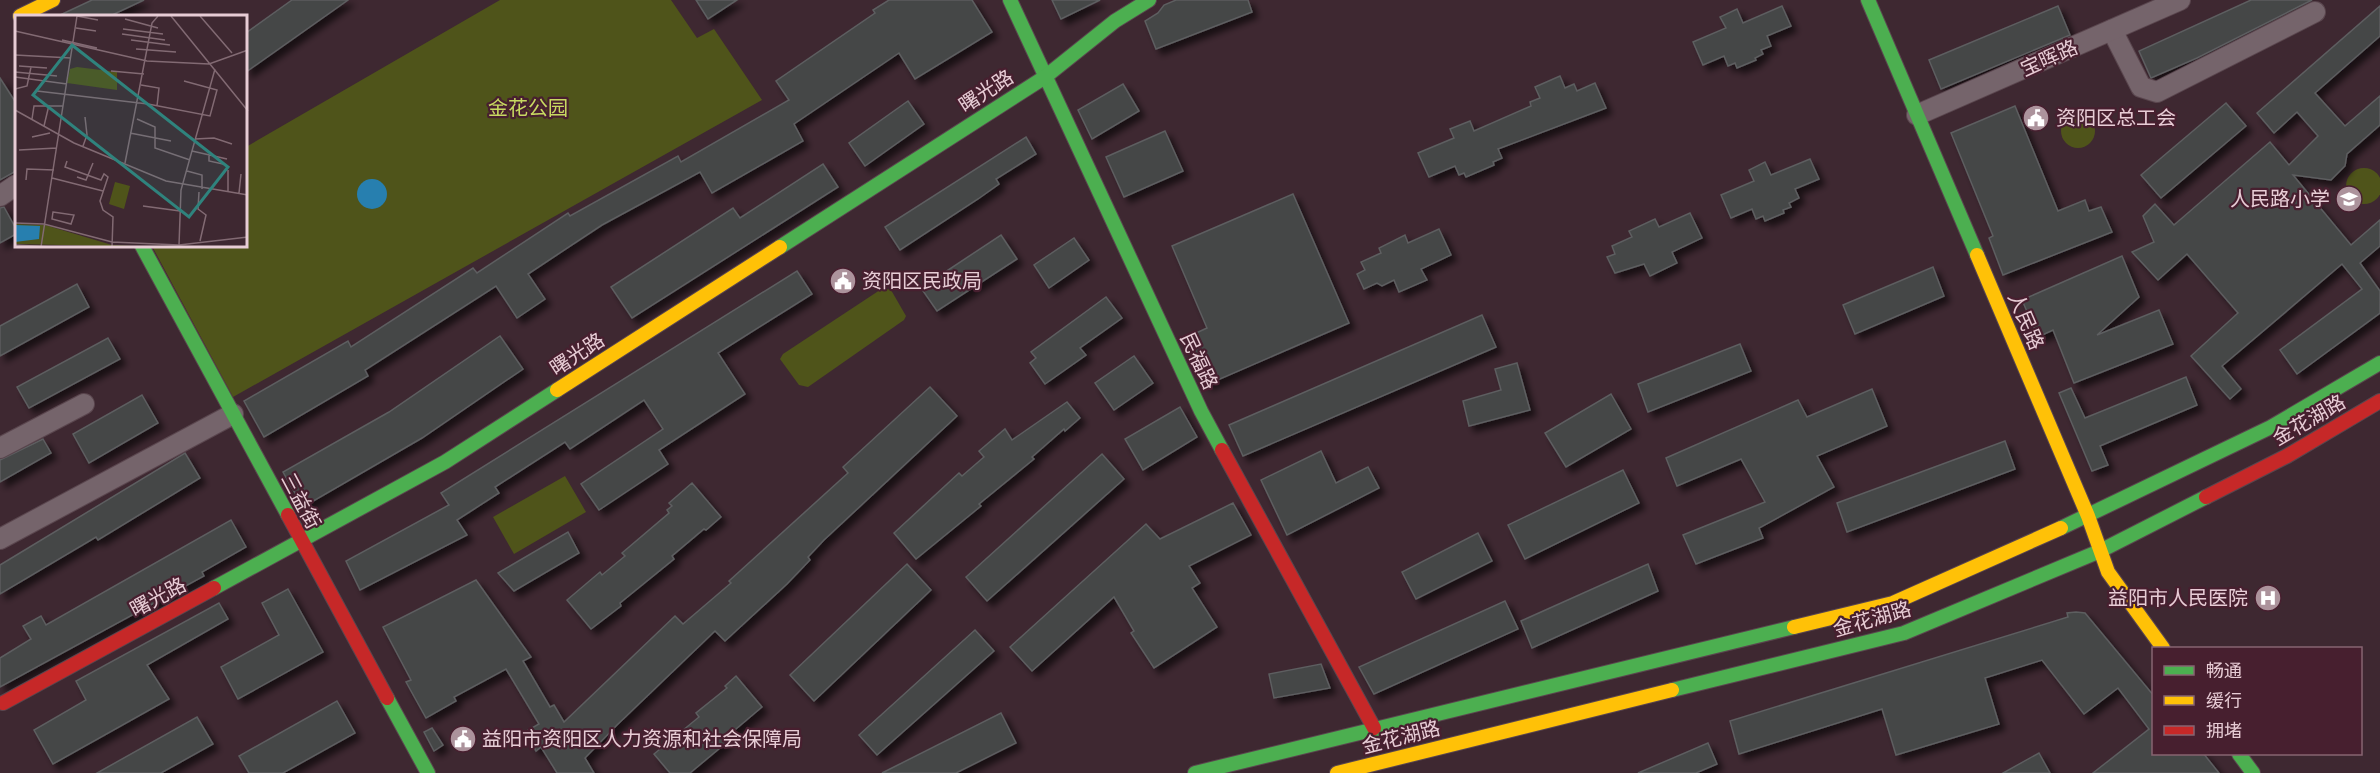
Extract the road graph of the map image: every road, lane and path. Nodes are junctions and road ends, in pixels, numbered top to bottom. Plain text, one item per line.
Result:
1 (52, 0) edge
2 (1010, 0) edge
3 (1149, 0) edge
4 (1868, 0) edge
5 (2180, 0) edge
6 (2315, 12) dead end
7 (17, 15) edge
8 (2112, 30) junction
9 (1045, 77) junction
10 (1917, 115) junction
11 (15, 186) edge
12 (0, 196) edge
13 (143, 248) edge
14 (2380, 363) edge
15 (2380, 401) edge
16 (84, 405) dead end
17 (233, 414) junction
18 (0, 448) edge
19 (2088, 516) junction
20 (0, 539) edge
21 (301, 542) junction
22 (2100, 551) junction
23 (2162, 647) edge
24 (3, 703) dead end
25 (1374, 728) junction
26 (2240, 755) edge
27 (428, 773) edge
28 (1195, 773) edge
29 (1337, 773) edge
30 (2252, 773) edge

1 - 7 street
2 - 9 street, 民福路
3 - 9 street, 曙光路
4 - 10 street, 人民路
5 - 8 street, 宝晖路
6 - 8 street
8 - 10 street, 宝晖路
9 - 21 street, 曙光路
9 - 25 street, 民福路
10 - 19 street, 人民路
11 - 12 street
13 - 17 street, 三益街
14 - 19 street
15 - 22 street, 金花湖路
16 - 18 street
17 - 20 street
17 - 21 street, 三益街
19 - 22 street, 人民路
19 - 25 street
21 - 24 street, 曙光路
21 - 27 street, 三益街
22 - 23 street, 人民路
22 - 29 street, 金花湖路
25 - 28 street
26 - 30 street

